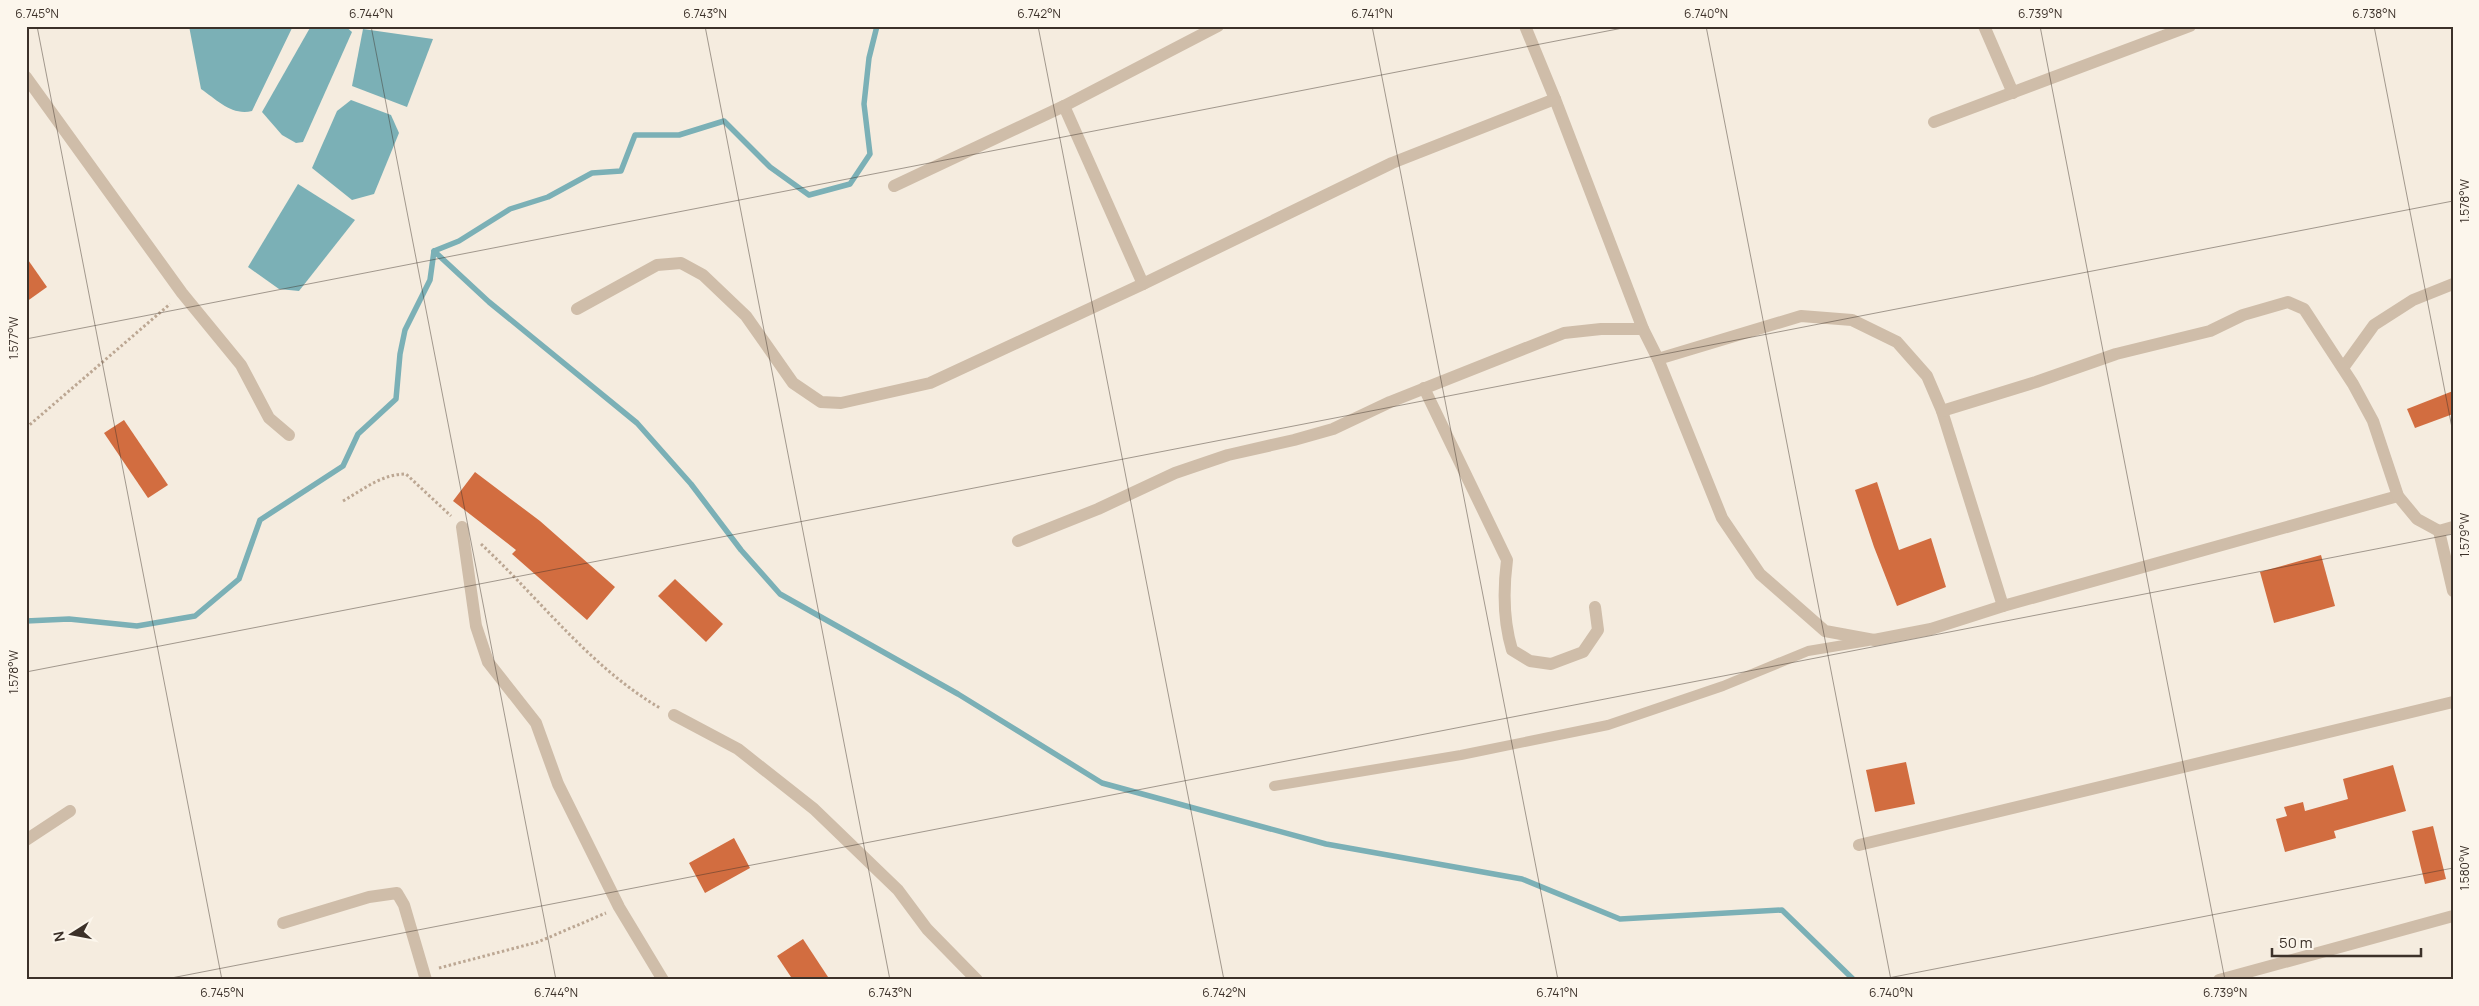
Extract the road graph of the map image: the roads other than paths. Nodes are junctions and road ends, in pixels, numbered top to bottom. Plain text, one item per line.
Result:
1 (1218, 26) edge
2 (1525, 26) edge
3 (1984, 26) edge
4 (2190, 26) edge
5 (26, 77) edge
6 (2013, 93) junction
7 (1555, 98) junction
8 (1064, 106) junction
9 (1934, 122) dead end
10 (894, 186) dead end
11 (1143, 284) junction
12 (2453, 284) edge
13 (577, 309) dead end
14 (1643, 329) junction
15 (1658, 359) junction
16 (2343, 368) junction
17 (1424, 388) junction
18 (1942, 411) junction
19 (289, 435) dead end
20 (2398, 496) junction
21 (462, 527) road end
22 (2453, 527) edge
23 (2439, 531) junction
24 (1018, 541) dead end
25 (2453, 591) edge
26 (2003, 606) junction
27 (1595, 607) dead end
28 (1874, 640) junction
29 (2453, 702) edge
30 (674, 715) road end
31 (1274, 786) dead end
32 (70, 811) dead end
33 (26, 840) edge
34 (1859, 845) dead end
35 (2453, 916) edge
36 (283, 923) dead end
37 (425, 976) edge
38 (663, 980) edge
39 (977, 980) edge
40 (2219, 980) edge

1 - 8 street
2 - 7 street
3 - 6 street
4 - 6 street
5 - 19 street
6 - 9 street
7 - 11 street
7 - 14 street
8 - 10 street
8 - 11 street
11 - 13 street
12 - 16 street
14 - 15 street
14 - 17 street
15 - 18 street
15 - 28 street
16 - 18 street
16 - 20 street
17 - 24 street
17 - 27 street
18 - 26 street
20 - 23 street
20 - 26 street
21 - 38 street
22 - 23 street
23 - 25 street
26 - 28 street
28 - 31 lane
29 - 34 street
30 - 39 street
32 - 33 street
35 - 40 street
36 - 37 street

